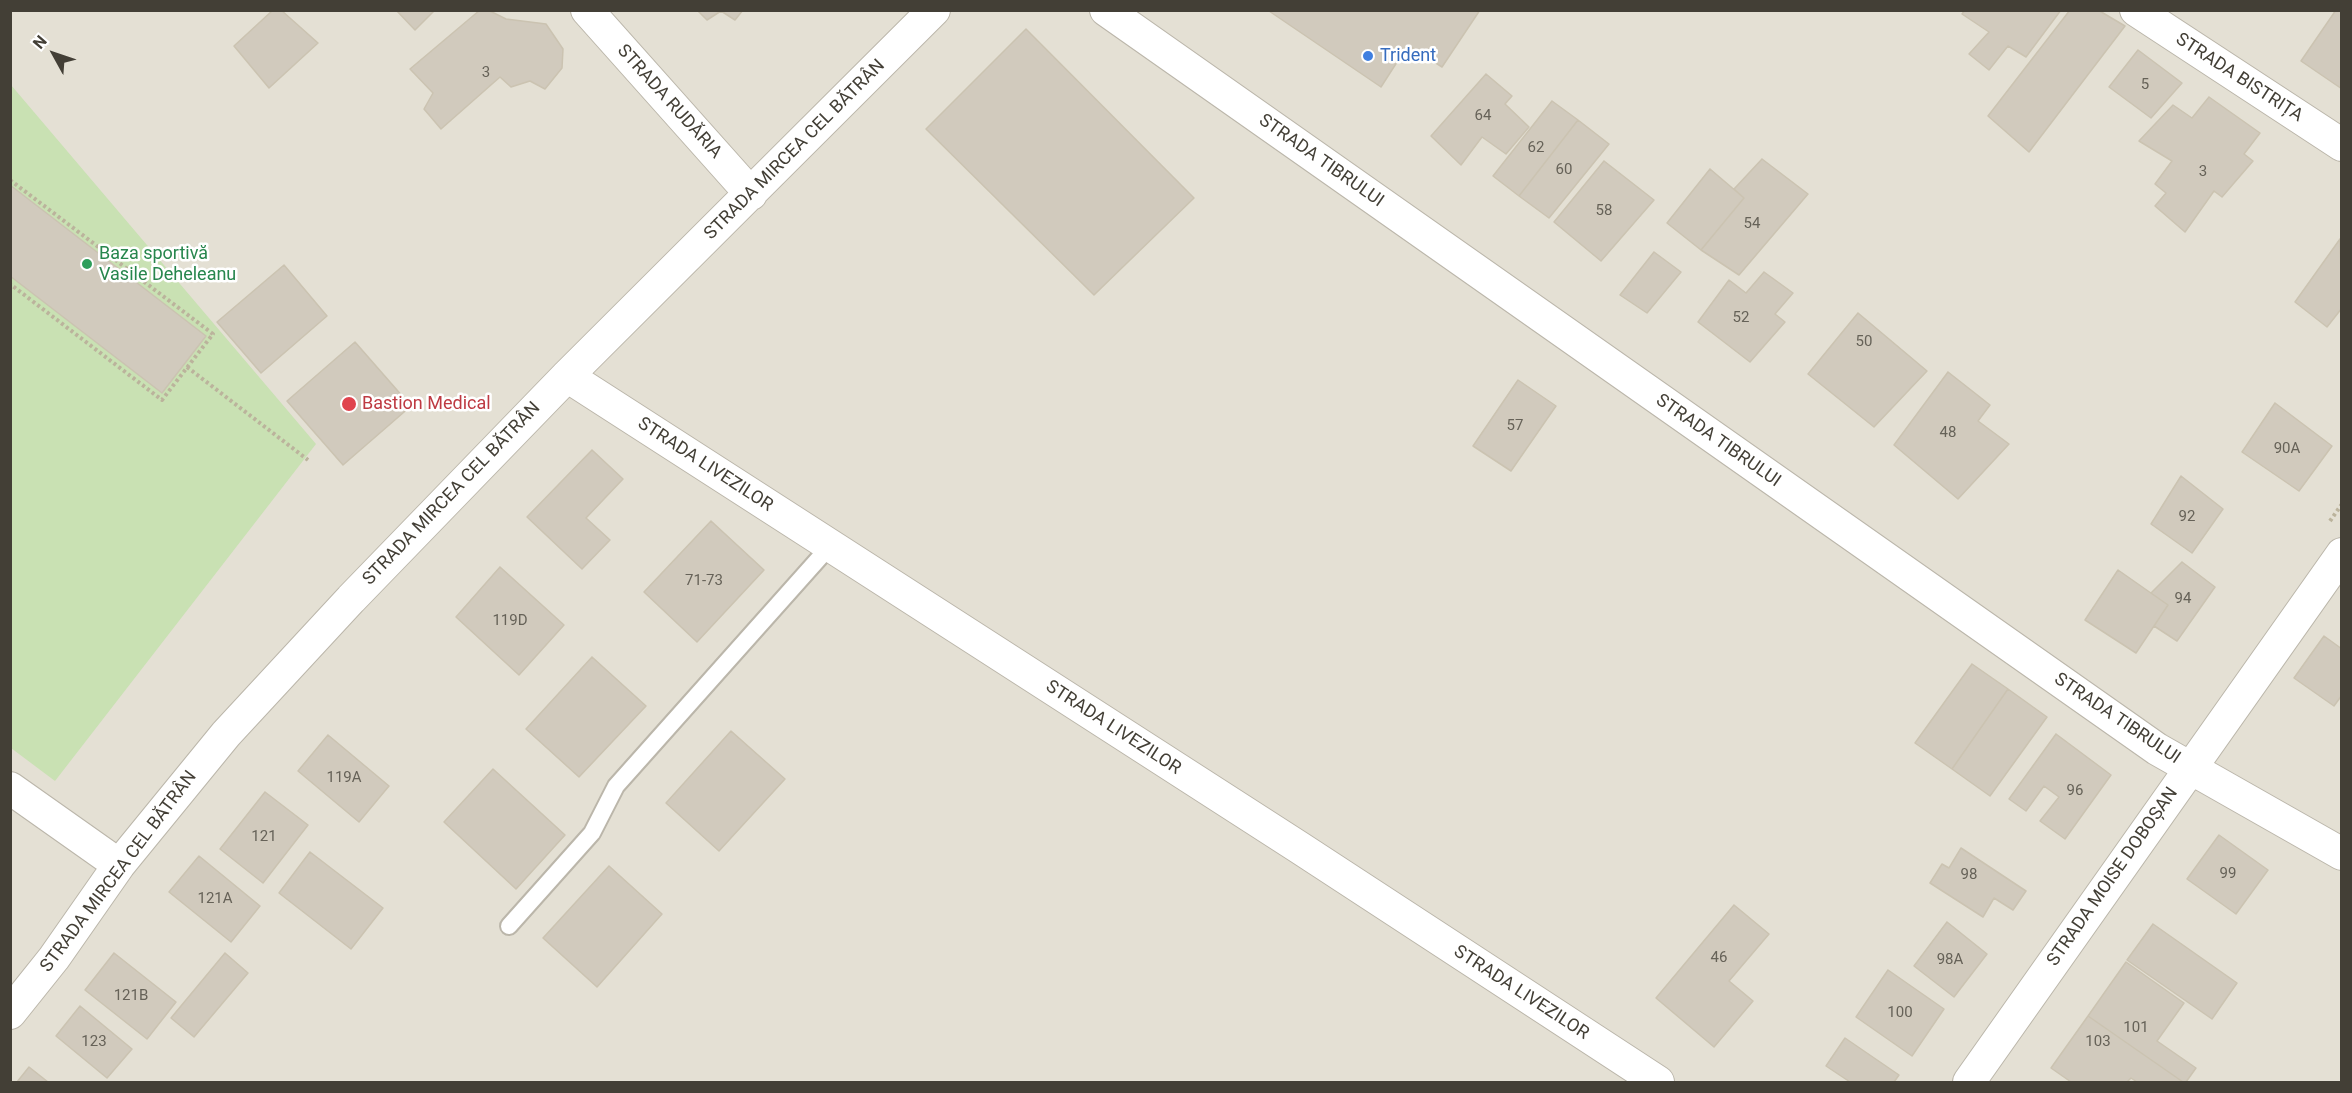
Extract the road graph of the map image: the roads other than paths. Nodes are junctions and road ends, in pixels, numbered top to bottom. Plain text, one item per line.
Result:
1 (587, 10) edge
2 (934, 10) edge
3 (1106, 10) edge
4 (2136, 10) edge
5 (2342, 145) edge
6 (751, 194) junction
7 (567, 376) junction
8 (830, 546) junction
9 (2342, 554) edge
10 (2190, 767) junction
11 (10, 788) edge
12 (2342, 854) edge
13 (119, 865) junction
14 (509, 926) dead end
15 (10, 1013) edge
16 (1658, 1083) edge
17 (1969, 1083) edge

1 - 6 street, STRADA RUDĂRIA
2 - 6 street, STRADA MIRCEA CEL BĂTRÂN
3 - 10 street, STRADA TIBRULUI
4 - 5 street, STRADA BISTRIȚA
6 - 7 street, STRADA MIRCEA CEL BĂTRÂN
7 - 8 street, STRADA LIVEZILOR
7 - 13 street, STRADA MIRCEA CEL BĂTRÂN
8 - 14 lane
8 - 16 street, STRADA LIVEZILOR
9 - 10 street, STRADA MOISE DOBOȘAN
10 - 12 street, STRADA TIBRULUI
10 - 17 street, STRADA MOISE DOBOȘAN
11 - 13 street
13 - 15 street, STRADA MIRCEA CEL BĂTRÂN

